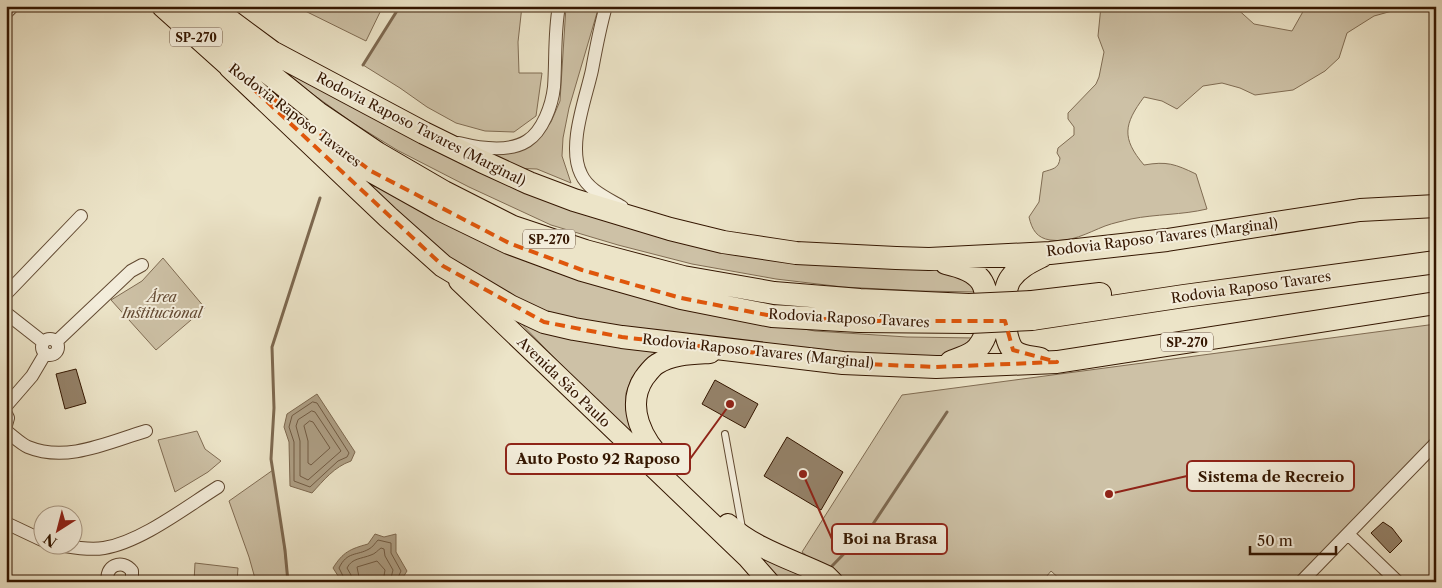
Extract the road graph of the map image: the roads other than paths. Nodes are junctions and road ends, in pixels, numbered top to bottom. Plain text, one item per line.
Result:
1 (13, 6) edge
2 (163, 6) edge
3 (194, 6) edge
4 (210, 6) edge
5 (559, 6) edge
6 (606, 6) edge
7 (6, 13) edge
8 (230, 67) junction
9 (424, 133) junction
10 (1436, 199) edge
11 (1436, 206) edge
12 (1360, 210) junction
13 (81, 216) dead end
14 (643, 220) junction
15 (1436, 248) edge
16 (1050, 253) junction
17 (929, 259) junction
18 (1436, 262) edge
19 (142, 265) dead end
20 (443, 266) junction
21 (6, 294) edge
22 (1436, 303) edge
23 (1032, 311) junction
24 (6, 313) edge
25 (970, 314) junction
26 (48, 346) junction
27 (734, 350) junction
28 (1058, 362) junction
29 (936, 367) junction
30 (6, 406) edge
31 (6, 414) edge
32 (6, 425) edge
33 (6, 431) edge
34 (146, 431) dead end
35 (725, 434) dead end
36 (1436, 443) edge
37 (218, 487) dead end
38 (6, 522) edge
39 (1348, 534) junction
40 (32, 535) edge
41 (743, 536) junction
42 (82, 548) edge
43 (106, 579) edge
44 (132, 582) edge
45 (769, 582) edge
46 (833, 582) edge
47 (1301, 582) edge
48 (1398, 582) edge

1 - 7 street
2 - 8 highway, Rodovia Raposo Tavares / SP-270
3 - 25 highway, Rodovia Raposo Tavares / SP-270
4 - 9 highway, Rodovia Raposo Tavares (Marginal) / SP-270
5 - 9 street
6 - 14 street
8 - 20 highway, Rodovia Raposo Tavares (Marginal) / SP-270
8 - 25 highway, Rodovia Raposo Tavares / SP-270
9 - 14 highway, Rodovia Raposo Tavares (Marginal) / SP-270
10 - 12 street, Rodovia Raposo Tavares (Marginal)
11 - 12 highway, Rodovia Raposo Tavares (Marginal) / SP-270
12 - 16 highway, Rodovia Raposo Tavares (Marginal) / SP-270
13 - 21 street
14 - 17 highway, Rodovia Raposo Tavares (Marginal) / SP-270
15 - 23 highway, Rodovia Raposo Tavares / SP-270
16 - 17 highway, Rodovia Raposo Tavares (Marginal) / SP-270
16 - 28 highway
17 - 29 highway
18 - 23 highway, Rodovia Raposo Tavares / SP-270
19 - 26 street
20 - 27 highway, Rodovia Raposo Tavares (Marginal) / SP-270
20 - 45 main road, Avenida São Paulo
22 - 28 highway, Rodovia Raposo Tavares (Marginal) / SP-270
23 - 25 highway, Rodovia Raposo Tavares / SP-270, bridge
24 - 26 street
26 - 30 street
27 - 29 highway, Rodovia Raposo Tavares (Marginal) / SP-270
27 - 41 main road
28 - 29 highway, Rodovia Raposo Tavares (Marginal) / SP-270
31 - 32 street
33 - 34 street
35 - 41 lane
36 - 39 street
37 - 42 street
38 - 40 street
39 - 47 street
39 - 48 street
41 - 46 main road
43 - 44 street

